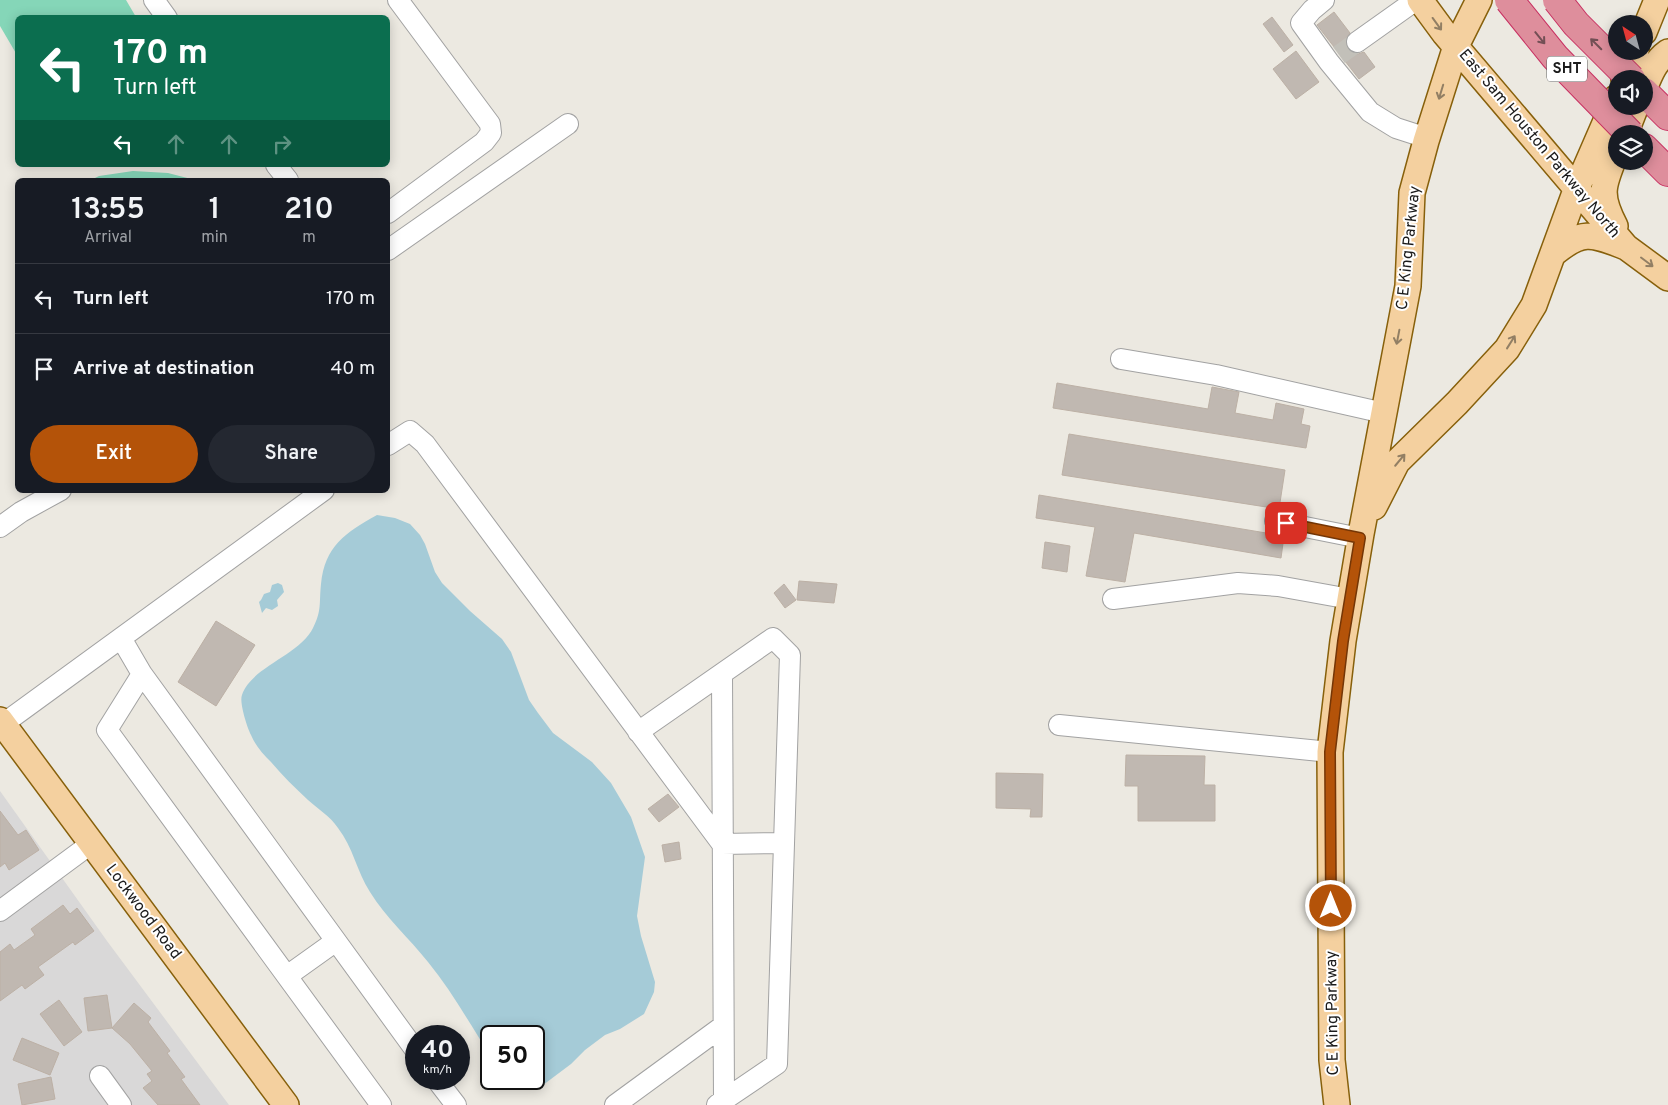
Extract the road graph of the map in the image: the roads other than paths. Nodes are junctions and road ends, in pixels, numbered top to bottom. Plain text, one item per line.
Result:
1 (154, 0) edge
2 (398, 0) edge
3 (1324, 0) edge
4 (1418, 0) edge
5 (1479, 0) edge
6 (1509, 0) edge
7 (1557, 0) edge
8 (1657, 0) edge
9 (165, 15) edge
10 (1651, 15) edge
11 (1356, 42) tunnel mouth
12 (1456, 46) junction
13 (1668, 52) edge
14 (1622, 70) edge
15 (1652, 70) edge
16 (1653, 100) edge
17 (1609, 115) edge
18 (1668, 116) edge
19 (568, 124) dead end
20 (1621, 125) edge
21 (1427, 138) junction
22 (1653, 157) edge
23 (278, 167) edge
24 (1609, 170) edge
25 (1668, 172) edge
26 (286, 178) edge
27 (1576, 190) junction
28 (390, 212) edge
29 (1626, 247) junction
30 (390, 249) edge
31 (1553, 254) junction
32 (1668, 278) edge
33 (1121, 359) dead end
34 (1384, 413) junction
35 (390, 444) edge
36 (56, 493) edge
37 (320, 493) edge
38 (1276, 521) dead end
39 (0, 527) edge
40 (1361, 536) junction
41 (1113, 599) dead end
42 (1350, 599) junction
43 (121, 638) junction
44 (142, 674) junction
45 (722, 674) junction
46 (1, 722) edge
47 (1059, 725) dead end
48 (638, 732) junction
49 (1330, 752) junction
50 (784, 842) junction
51 (92, 843) junction
52 (722, 844) junction
53 (0, 912) edge
54 (336, 941) junction
55 (287, 976) junction
56 (723, 1026) junction
57 (405, 1036) edge
58 (100, 1076) dead end
59 (444, 1090) edge
60 (720, 1102) edge
61 (121, 1105) edge
62 (286, 1105) edge
63 (381, 1105) edge
64 (456, 1105) edge
65 (615, 1105) edge
66 (1337, 1105) edge

1 - 9 street
2 - 28 street
3 - 21 street
4 - 11 street
4 -> 12 main road, East Sam Houston Parkway North
5 - 12 main road, C E King Parkway
6 -> 20 highway, SHT, bridge
14 -> 7 highway, SHT, bridge
8 - 10 main road
12 -> 21 main road, C E King Parkway
12 - 27 main road, East Sam Houston Parkway North
13 - 15 main road
16 - 18 highway
17 - 27 main road, C E King Parkway
19 - 30 street
21 -> 34 main road, C E King Parkway
22 - 25 highway
23 - 26 street
24 - 29 main road
27 - 29 main road, East Sam Houston Parkway North
27 - 31 main road, C E King Parkway
29 - 31 main road
29 -> 32 main road, East Sam Houston Parkway North
40 -> 31 main road, C E King Parkway
33 - 34 street
34 - 40 main road, C E King Parkway
35 - 48 street
36 - 39 street
37 - 43 street
38 - 40 street
40 - 42 main road, C E King Parkway
41 - 42 street
42 - 49 main road, C E King Parkway
43 - 44 street
43 - 46 street
44 - 54 street
44 - 55 street
45 - 48 street
45 - 50 street
45 - 52 street
46 - 51 main road, Lockwood Road
47 - 49 street
48 - 52 street
49 - 66 main road, C E King Parkway
50 - 52 street
50 - 60 street
51 - 53 street
51 - 62 main road, Lockwood Road
52 - 56 street
54 - 55 street
54 - 57 street
55 - 63 street
56 - 60 street
56 - 65 street
58 - 61 street
59 - 64 street

